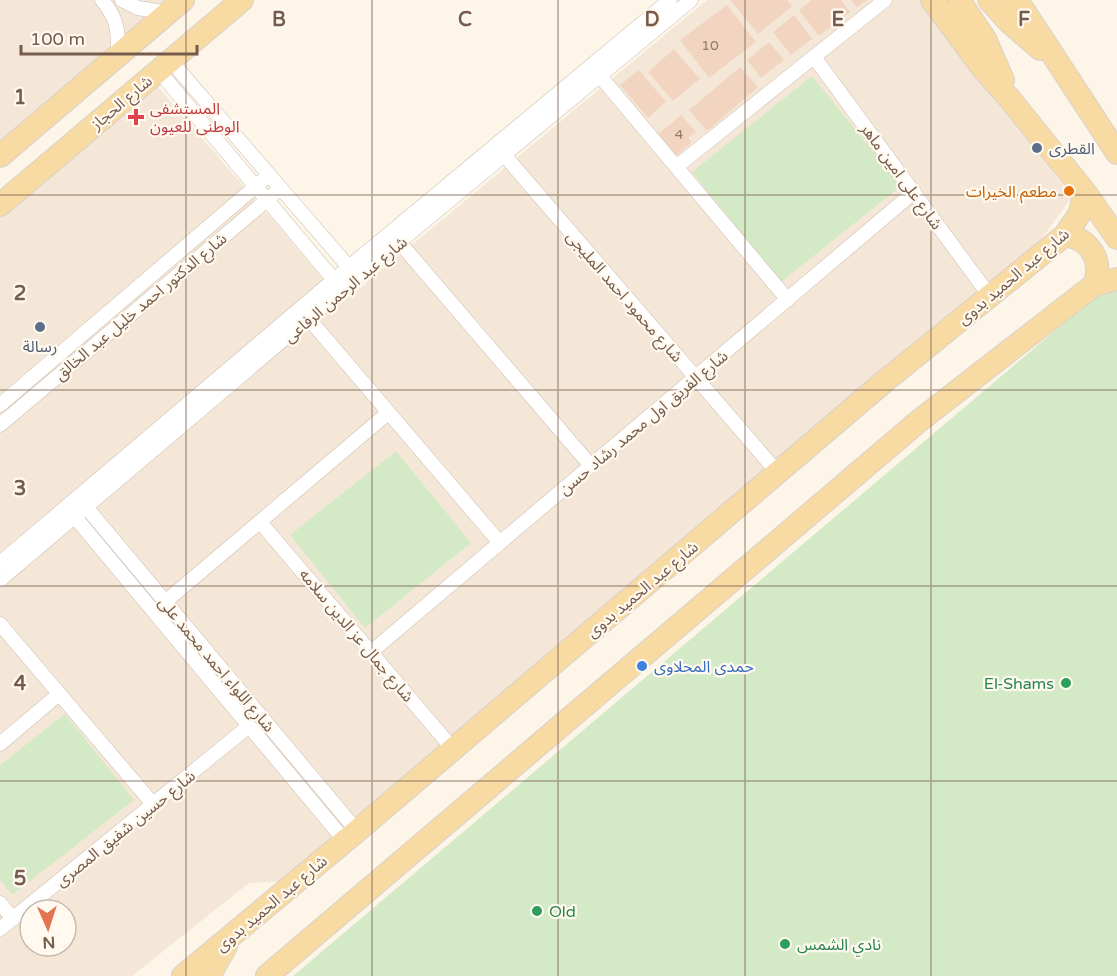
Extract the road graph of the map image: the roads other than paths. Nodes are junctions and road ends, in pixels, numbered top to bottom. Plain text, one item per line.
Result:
1 (102, 0) edge
2 (122, 0) edge
3 (242, 0) edge
4 (670, 0) edge
5 (691, 0) edge
6 (885, 0) edge
7 (932, 0) edge
8 (959, 0) edge
9 (989, 0) edge
10 (1017, 0) edge
11 (176, 7) edge
12 (118, 54) junction
13 (814, 57) junction
14 (1058, 62) junction
15 (164, 65) junction
16 (600, 76) junction
17 (1009, 98) junction
18 (500, 150) junction
19 (1117, 153) edge
20 (0, 156) edge
21 (676, 167) junction
22 (269, 175) junction
23 (256, 186) junction
24 (280, 188) junction
25 (914, 192) junction
26 (1085, 192) junction
27 (267, 200) junction
28 (0, 204) edge
29 (1065, 235) junction
30 (1117, 238) edge
31 (400, 243) junction
32 (353, 272) junction
33 (1117, 279) edge
34 (338, 285) junction
35 (1094, 285) junction
36 (989, 295) junction
37 (788, 300) junction
38 (309, 319) junction
39 (695, 377) junction
40 (0, 405) edge
41 (388, 413) junction
42 (0, 425) edge
43 (591, 466) junction
44 (778, 473) junction
45 (82, 502) junction
46 (70, 512) junction
47 (260, 522) junction
48 (500, 543) junction
49 (0, 563) edge
50 (0, 580) edge
51 (165, 602) junction
52 (0, 624) edge
53 (371, 652) junction
54 (60, 694) junction
55 (249, 726) junction
56 (0, 744) edge
57 (453, 749) junction
58 (153, 804) junction
59 (351, 836) junction
60 (0, 903) edge
61 (13, 919) junction
62 (0, 929) edge
63 (228, 939) junction
64 (270, 974) edge
65 (183, 976) edge
66 (209, 976) edge
67 (246, 976) edge

1 - 12 street
2 - 11 street
3 - 15 main road, شارع الحجاز
4 - 18 street, شارع عبد الرحمن الرفاعى
5 - 16 street, شارع عبد الرحمن الرفاعى
6 - 13 street
7 - 17 main road
8 - 17 main road
9 - 14 main road
10 - 14 main road
11 - 12 main road
12 - 20 main road
13 - 21 street
13 - 25 street, شارع على امين ماهر
14 - 19 main road
15 - 22 street
15 - 23 street
15 - 28 main road, شارع الحجاز
16 - 18 street, شارع عبد الرحمن الرفاعى
16 - 21 street
17 - 26 main road
18 - 31 street, شارع عبد الرحمن الرفاعى
18 - 32 street, شارع عبد الرحمن الرفاعى
18 - 39 street, شارع محمود احمد المليجى
21 - 37 street
22 - 23 street, شارع الدكتور احمد خليل عبد الخالق
22 - 24 street
23 - 27 street
23 - 40 street, شارع الدكتور احمد خليل عبد الخالق
24 - 27 street, شارع الدكتور احمد خليل عبد الخالق
24 - 32 street
25 - 36 street, شارع على امين ماهر
25 - 37 street, شارع الفريق اول محمد رشاد حسن
26 - 29 main road, شارع عبد الحميد بدوى
26 - 30 main road
27 - 34 street
27 - 42 street, شارع الدكتور احمد خليل عبد الخالق
29 - 35 main road
29 - 36 main road, شارع عبد الحميد بدوى
31 - 32 street, شارع عبد الرحمن الرفاعى
31 - 43 street
32 - 34 street, شارع عبد الرحمن الرفاعى
33 - 35 main road
34 - 38 street, شارع عبد الرحمن الرفاعى
34 - 45 street, شارع عبد الرحمن الرفاعى
35 - 64 main road
36 - 44 main road, شارع عبد الحميد بدوى
37 - 39 street, شارع الفريق اول محمد رشاد حسن
38 - 41 street
38 - 45 street, شارع عبد الرحمن الرفاعى
39 - 43 street, شارع الفريق اول محمد رشاد حسن
39 - 44 street, شارع محمود احمد المليجى
41 - 47 street
41 - 48 street
43 - 48 street, شارع الفريق اول محمد رشاد حسن
44 - 57 main road, شارع عبد الحميد بدوى
45 - 46 street, شارع عبد الرحمن الرفاعى
45 - 51 street, شارع اللواء احمد محمد على
46 - 49 street, شارع عبد الرحمن الرفاعى
46 - 50 street, شارع عبد الرحمن الرفاعى
46 - 55 street, شارع اللواء احمد محمد على
47 - 51 street
47 - 53 street, شارع جمال عز الدين سلامه
48 - 53 street, شارع الفريق اول محمد رشاد حسن
51 - 59 street, شارع اللواء احمد محمد على
52 - 54 street
53 - 57 street, شارع جمال عز الدين سلامه
54 - 56 street
54 - 58 street
55 - 58 street, شارع حسين شفيق المصرى
55 - 59 street, شارع اللواء احمد محمد على
57 - 59 main road, شارع عبد الحميد بدوى
58 - 61 street, شارع حسين شفيق المصرى
59 - 63 main road, شارع عبد الحميد بدوى
60 - 61 street
61 - 62 street, شارع حسين شفيق المصرى
63 - 65 main road, شارع عبد الحميد بدوى
63 - 66 main road
64 - 67 main road

